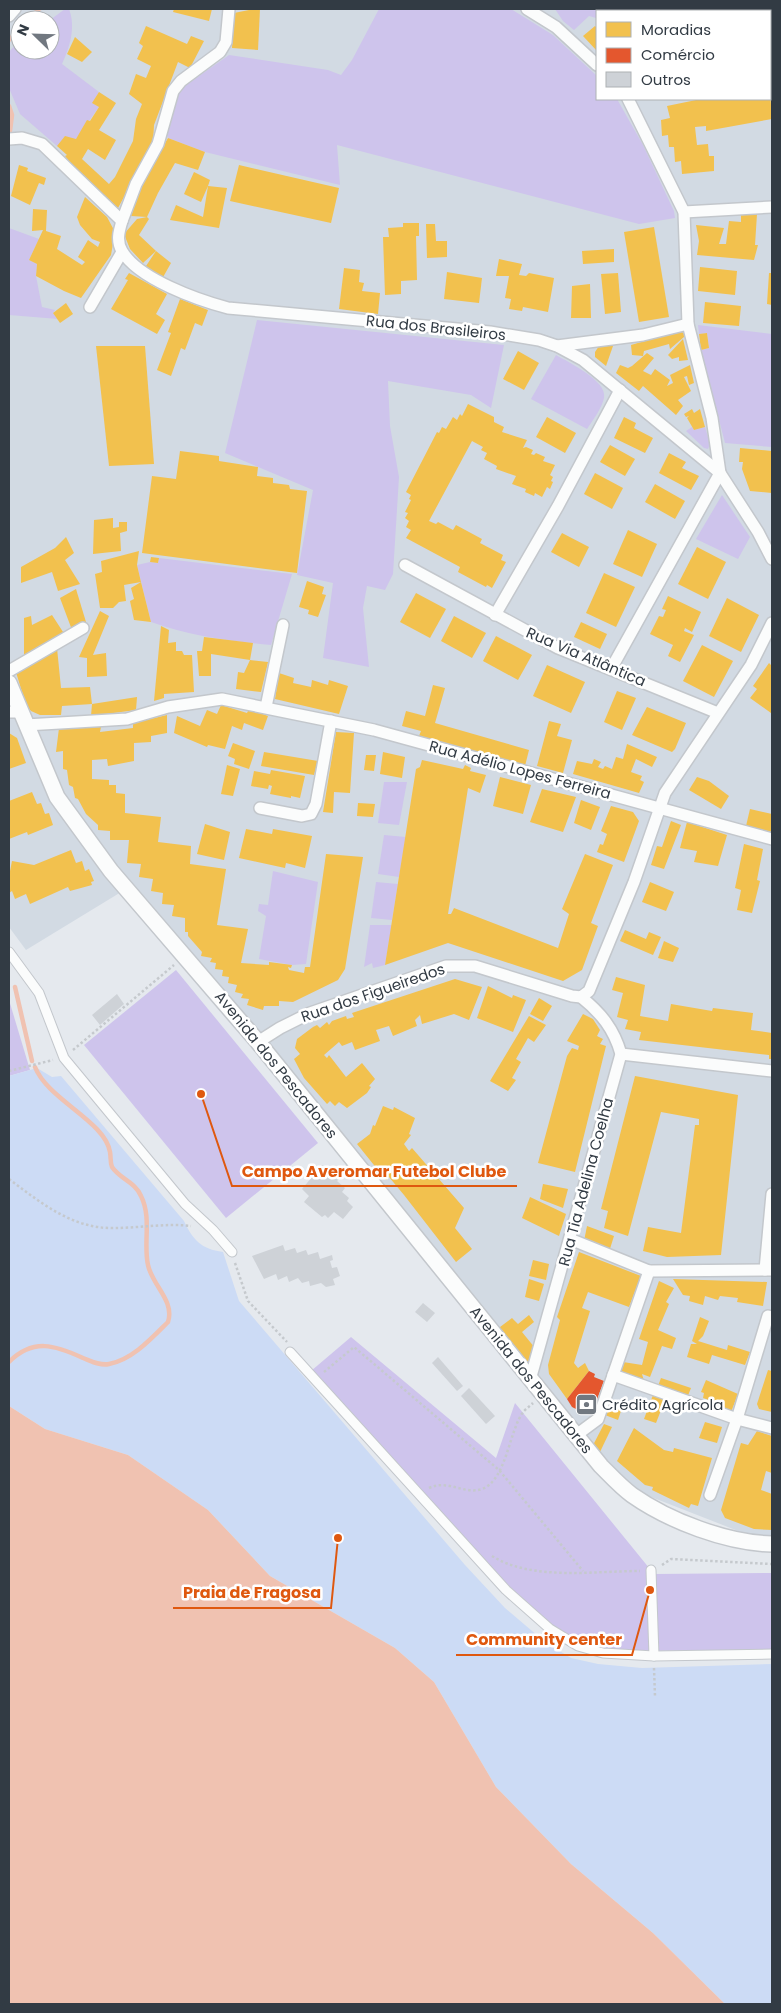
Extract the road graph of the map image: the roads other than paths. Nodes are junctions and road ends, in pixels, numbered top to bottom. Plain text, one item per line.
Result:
1 (16, 9) edge
2 (229, 9) edge
3 (527, 9) edge
4 (545, 13) edge
5 (9, 16) edge
6 (596, 64) edge
7 (632, 100) edge
8 (9, 139) edge
9 (772, 207) edge
10 (684, 212) junction
11 (122, 221) junction
12 (122, 252) junction
13 (90, 307) dead end
14 (688, 324) junction
15 (557, 346) junction
16 (620, 390) junction
17 (720, 473) junction
18 (772, 559) edge
19 (406, 564) dead end
20 (495, 615) junction
21 (772, 624) edge
22 (284, 625) dead end
23 (83, 628) dead end
24 (612, 669) junction
25 (9, 671) edge
26 (9, 683) edge
27 (266, 707) junction
28 (718, 713) junction
29 (18, 717) edge
30 (331, 721) junction
31 (659, 807) junction
32 (260, 808) dead end
33 (772, 839) edge
34 (9, 952) edge
35 (581, 997) junction
36 (258, 1042) junction
37 (621, 1054) junction
38 (772, 1071) edge
39 (772, 1194) edge
40 (570, 1238) junction
41 (232, 1252) road end
42 (769, 1270) edge
43 (649, 1271) junction
44 (772, 1317) edge
45 (290, 1352) road end
46 (613, 1375) junction
47 (530, 1380) junction
48 (737, 1419) junction
49 (772, 1428) edge
50 (575, 1436) junction
51 (710, 1495) dead end
52 (772, 1544) edge
53 (651, 1570) road end
54 (772, 1654) edge
55 (654, 1656) junction

1 - 5 street
2 - 11 street
3 - 4 street
4 - 6 street
7 - 10 street
8 - 11 street
9 - 10 street
10 - 14 street
11 - 12 street
12 - 13 street
12 - 15 street, Rua dos Brasileiros
14 - 15 street
14 - 17 street
15 - 16 street, Rua dos Brasileiros
16 - 17 street, Rua dos Brasileiros
16 - 20 street
17 - 18 street
17 - 24 street
19 - 20 street, Rua Via Atlântica
20 - 24 street, Rua Via Atlântica
21 - 28 street
22 - 27 street
23 - 25 street
24 - 28 street, Rua Via Atlântica
26 - 29 street, Avenida dos Pescadores
27 - 29 street, Rua Adélio Lopes Ferreira
27 - 30 street, Rua Adélio Lopes Ferreira
28 - 31 street
29 - 36 street, Avenida dos Pescadores
30 - 31 street, Rua Adélio Lopes Ferreira
30 - 32 street
31 - 33 street, Rua Adélio Lopes Ferreira
31 - 35 street
34 - 41 street
35 - 36 street, Rua dos Figueiredos
35 - 37 street
36 - 47 street, Avenida dos Pescadores
37 - 38 street
37 - 40 street, Rua Tia Adelina Coelha
39 - 42 street
40 - 43 street
40 - 47 street, Rua Tia Adelina Coelha
42 - 43 street
43 - 46 street
44 - 48 street
45 - 55 street
46 - 48 street
46 - 50 street
47 - 50 street, Avenida dos Pescadores
48 - 49 street
48 - 51 street
50 - 52 street, Avenida dos Pescadores
53 - 55 street
54 - 55 street

